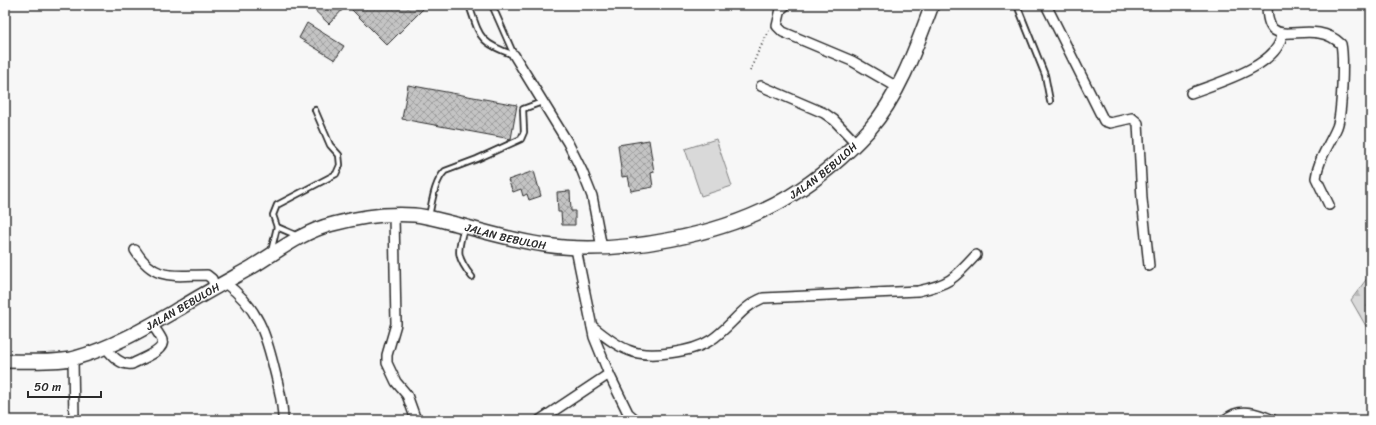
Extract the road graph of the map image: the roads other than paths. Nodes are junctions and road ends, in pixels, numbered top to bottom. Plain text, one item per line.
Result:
1 (469, 5) edge
2 (492, 5) edge
3 (786, 5) edge
4 (932, 5) edge
5 (1017, 5) edge
6 (1046, 5) edge
7 (1267, 5) edge
8 (1282, 34) junction
9 (514, 55) junction
10 (761, 86) dead end
11 (897, 87) junction
12 (1191, 93) dead end
13 (1050, 101) dead end
14 (542, 102) junction
15 (315, 110) dead end
16 (856, 143) junction
17 (1329, 205) dead end
18 (394, 215) junction
19 (428, 217) junction
20 (464, 226) junction
21 (277, 227) junction
22 (302, 236) junction
23 (576, 248) junction
24 (602, 248) junction
25 (135, 250) dead end
26 (976, 254) dead end
27 (271, 256) junction
28 (1149, 266) dead end
29 (472, 277) dead end
30 (220, 285) junction
31 (152, 324) junction
32 (592, 326) junction
33 (105, 347) junction
34 (73, 359) junction
35 (5, 361) edge
36 (609, 374) junction
37 (74, 420) edge
38 (283, 420) edge
39 (416, 420) edge
40 (540, 420) edge
41 (636, 420) edge
42 (1225, 420) edge
43 (1273, 420) edge

1 - 9 lane
2 - 9 lane
3 - 11 street
4 - 11 main road, JALAN BEBULOH
5 - 13 lane
6 - 28 street
7 - 8 street
8 - 12 street
8 - 17 street
9 - 14 street
10 - 16 street
11 - 16 main road, JALAN BEBULOH
14 - 19 lane
14 - 24 street
15 - 21 lane
16 - 24 main road, JALAN BEBULOH
18 - 19 main road, JALAN BEBULOH
18 - 22 main road, JALAN BEBULOH
18 - 39 street
19 - 20 main road, JALAN BEBULOH
20 - 23 main road, JALAN BEBULOH
20 - 29 lane
21 - 22 lane
21 - 27 lane
22 - 27 main road, JALAN BEBULOH
23 - 24 main road, JALAN BEBULOH
23 - 32 street
25 - 30 street
26 - 32 street
27 - 30 main road, JALAN BEBULOH
30 - 31 main road, JALAN BEBULOH
30 - 38 street
31 - 33 main road, JALAN BEBULOH
31 - 33 street
32 - 36 street
33 - 34 main road, JALAN BEBULOH
34 - 35 main road, JALAN BEBULOH
34 - 37 street
36 - 40 street
36 - 41 street
42 - 43 street

